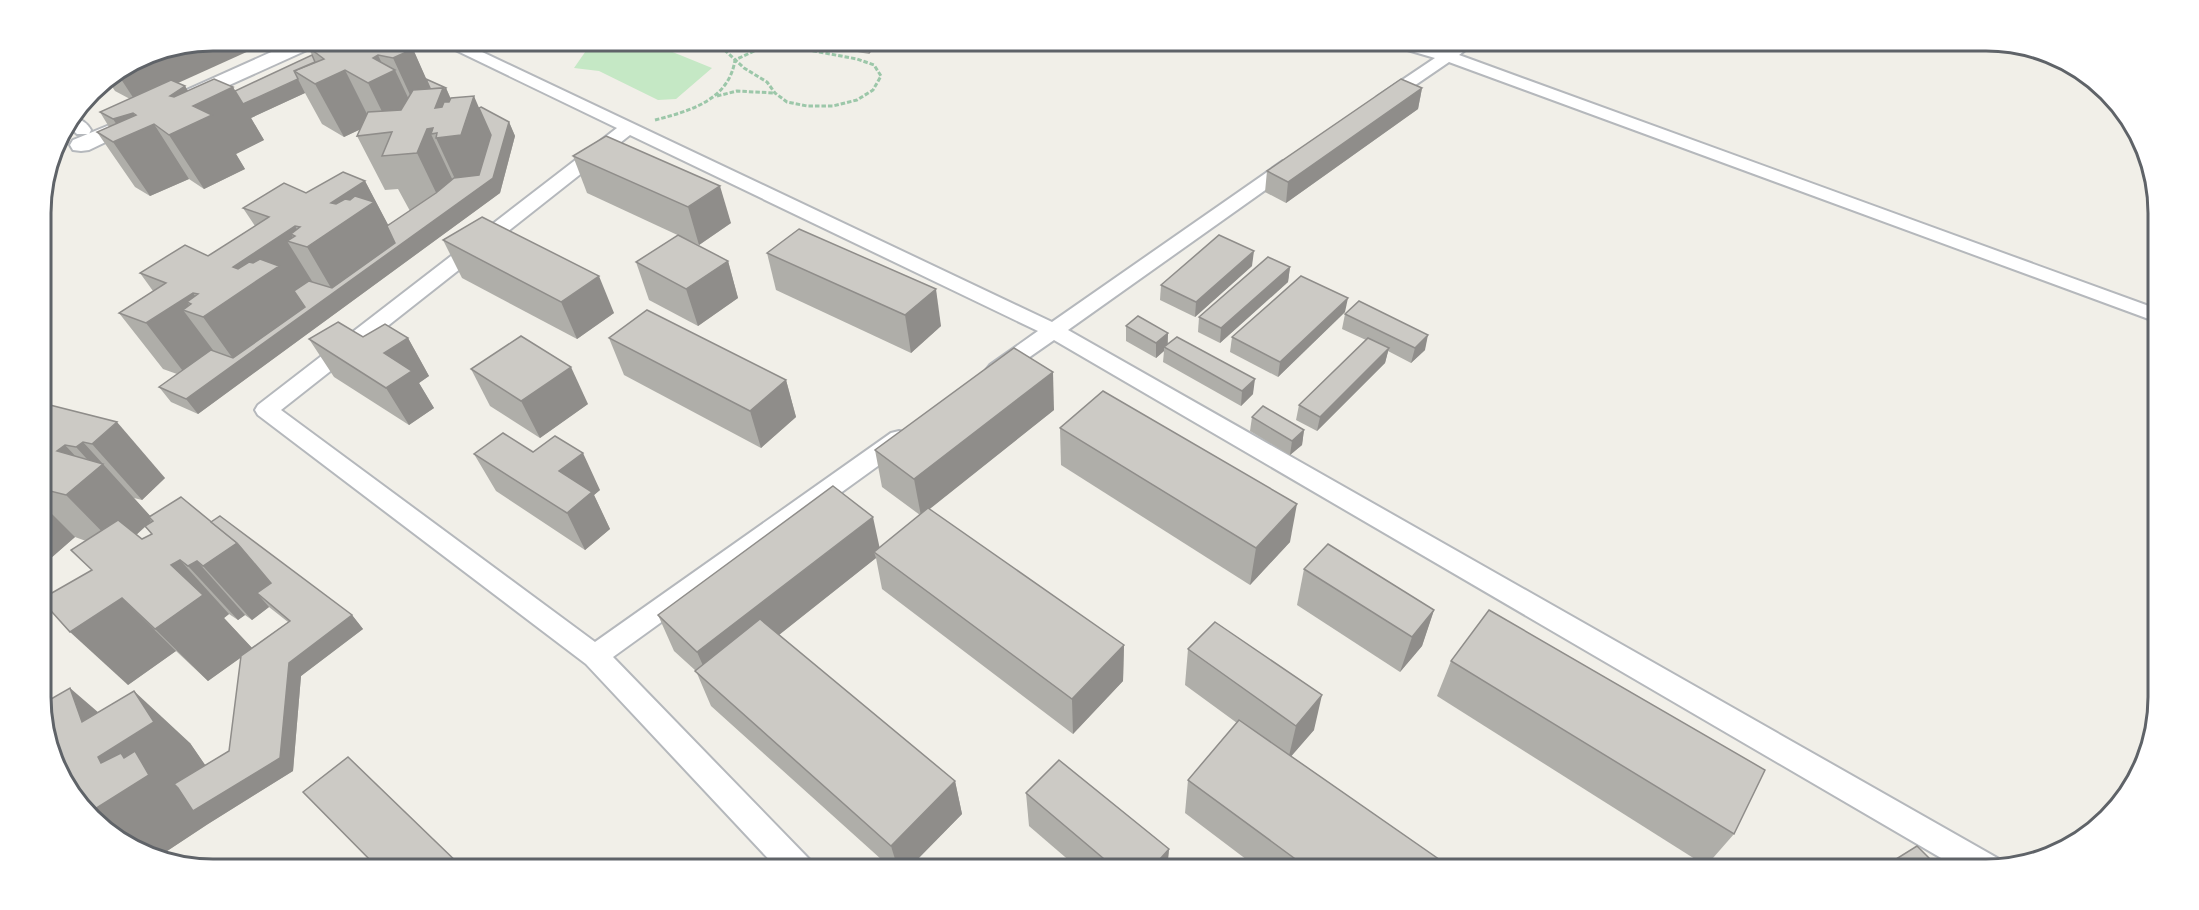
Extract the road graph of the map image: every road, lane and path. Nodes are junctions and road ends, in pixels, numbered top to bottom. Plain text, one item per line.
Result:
1 (287, 51) edge
2 (471, 51) edge
3 (729, 51) edge
4 (755, 51) edge
5 (811, 51) edge
6 (1430, 51) edge
7 (1454, 51) edge
8 (1447, 56) junction
9 (735, 60) junction
10 (775, 93) junction
11 (716, 96) junction
12 (1370, 110) edge
13 (629, 127) junction
14 (78, 132) edge
15 (1302, 156) edge
16 (2148, 313) edge
17 (1052, 330) junction
18 (984, 379) edge
19 (916, 427) edge
20 (595, 656) junction
21 (788, 859) edge
22 (1971, 859) edge

1 - 14 street
2 - 13 street
3 - 9 path
4 - 9 path
5 - 10 path
6 - 8 street
7 - 8 street
8 - 12 street
8 - 16 street
9 - 10 path
9 - 11 path
10 - 11 path
11 - 13 path
13 - 17 street
13 - 20 street
15 - 17 street
17 - 18 street
17 - 22 street
19 - 20 street
20 - 21 street

